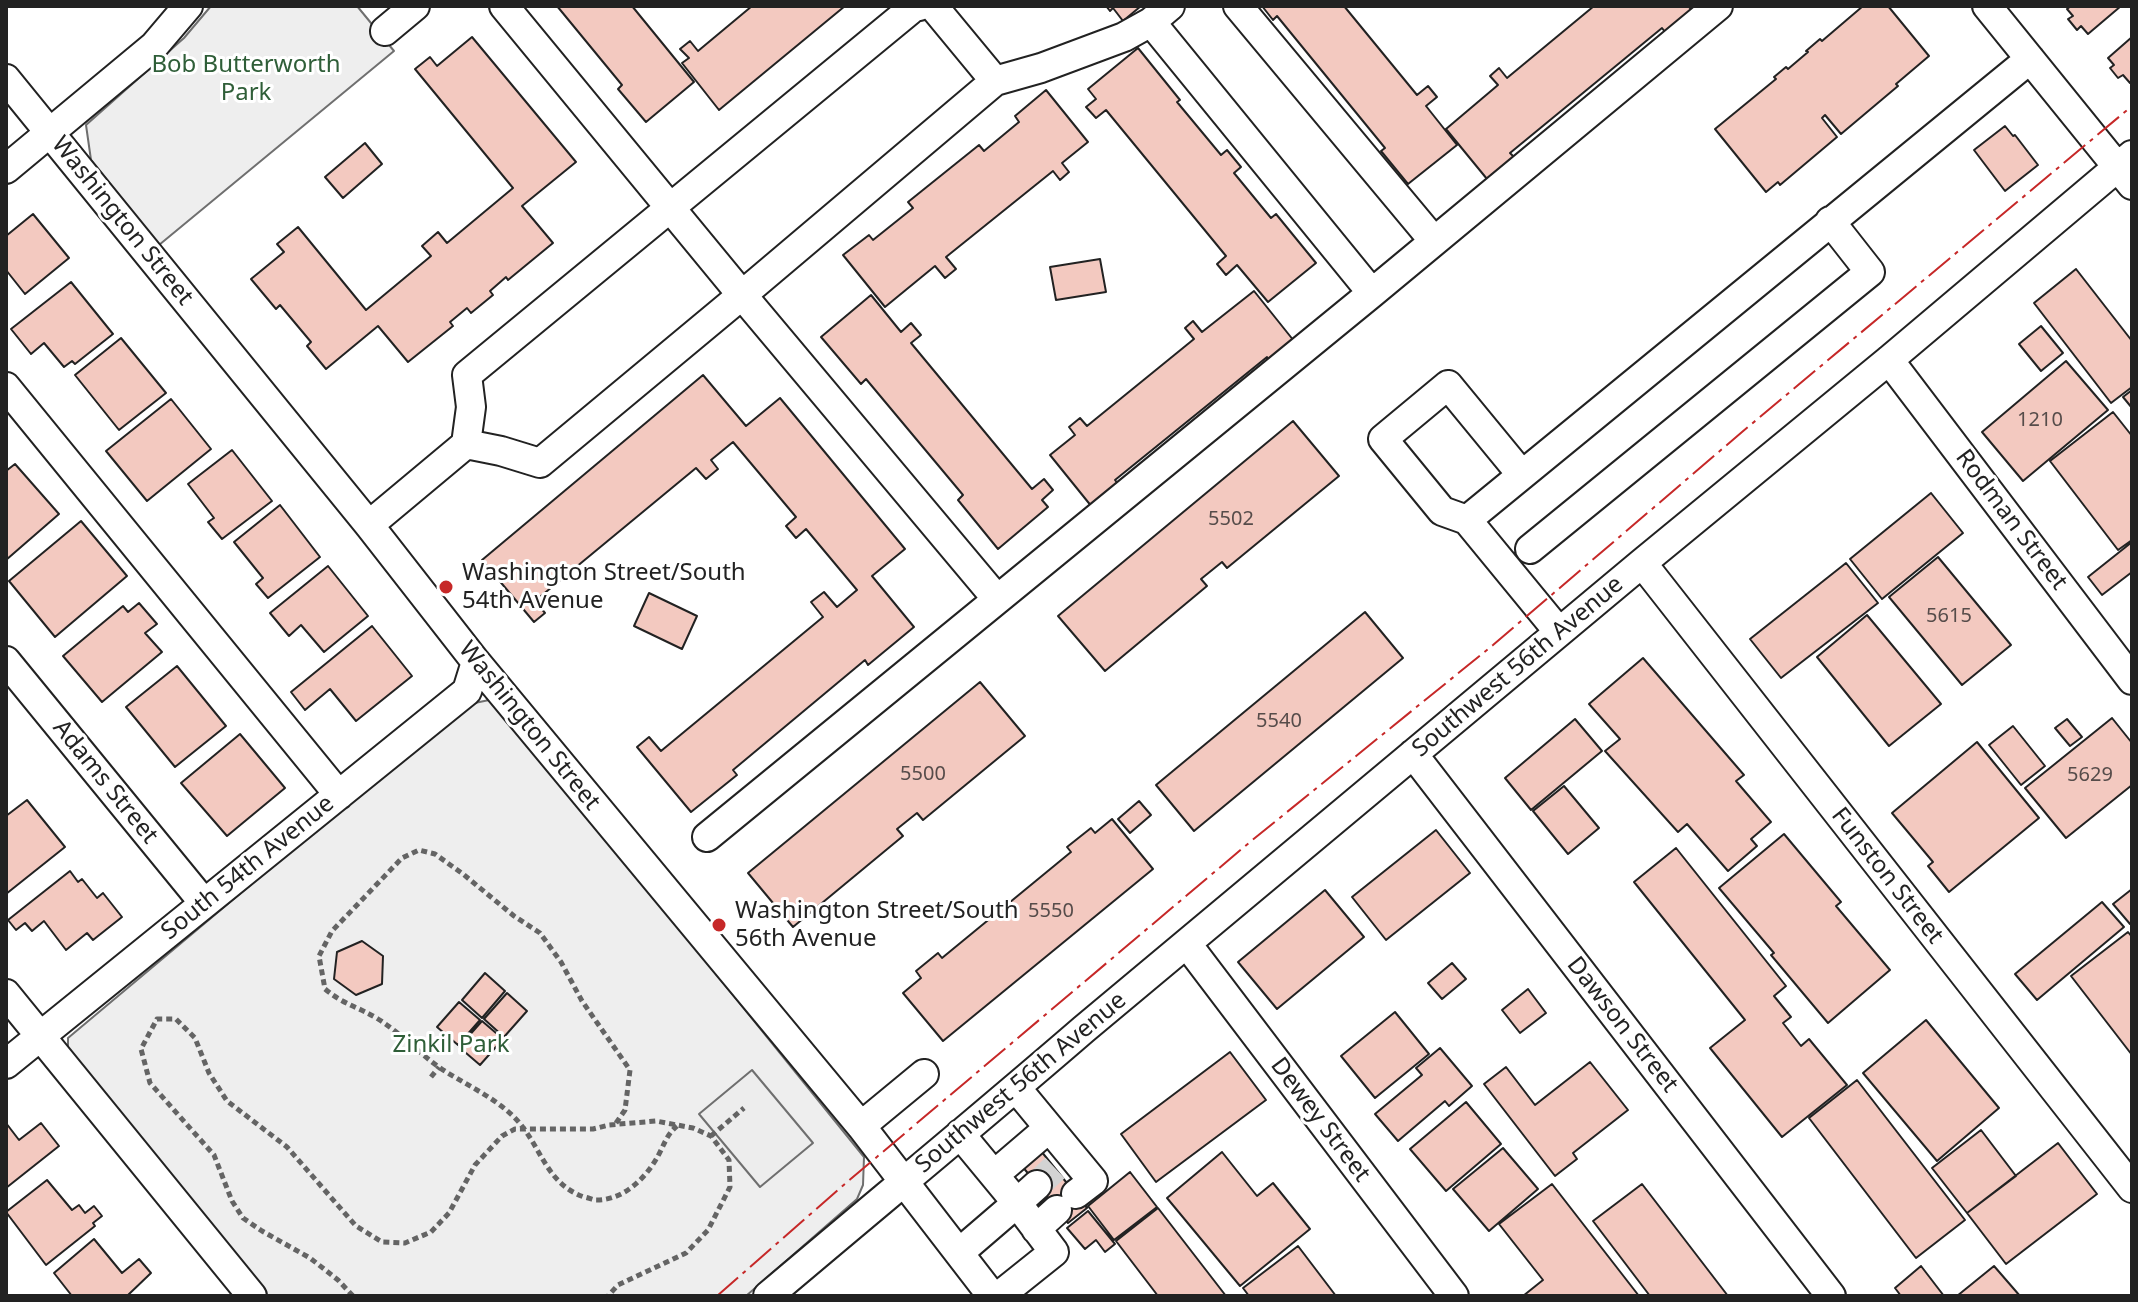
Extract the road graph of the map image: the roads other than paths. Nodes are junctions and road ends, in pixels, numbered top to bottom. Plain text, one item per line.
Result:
1 (188, 6) edge
2 (415, 6) edge
3 (504, 6) edge
4 (919, 6) edge
5 (933, 6) edge
6 (1238, 6) edge
7 (1718, 6) edge
8 (1987, 6) edge
9 (1161, 14) edge
10 (385, 31) dead end
11 (2030, 59) junction
12 (6, 79) edge
13 (995, 81) junction
14 (50, 134) junction
15 (6, 169) edge
16 (2127, 169) edge
17 (670, 208) junction
18 (1830, 221) junction
19 (1434, 241) junction
20 (1372, 293) junction
21 (742, 295) junction
22 (1889, 360) junction
23 (6, 387) edge
24 (466, 444) junction
25 (1522, 475) junction
26 (1467, 520) junction
27 (369, 525) junction
28 (1530, 549) dead end
29 (1642, 563) junction
30 (997, 599) junction
31 (1559, 632) junction
32 (6, 661) edge
33 (476, 662) junction
34 (2132, 680) edge
35 (1413, 754) junction
36 (339, 795) junction
37 (707, 837) dead end
38 (204, 903) junction
39 (1187, 944) junction
40 (6, 994) edge
41 (41, 1037) junction
42 (6, 1064) edge
43 (924, 1074) dead end
44 (1017, 1089) junction
45 (861, 1126) junction
46 (1049, 1128) junction
47 (960, 1134) junction
48 (994, 1175) junction
49 (1045, 1177) junction
50 (905, 1180) junction
51 (2132, 1188) edge
52 (1057, 1211) junction
53 (960, 1252) junction
54 (252, 1296) edge
55 (768, 1296) edge
56 (992, 1296) edge
57 (999, 1296) edge
58 (1454, 1296) edge
59 (1831, 1296) edge

1 - 14 street
2 - 10 street
3 - 17 street
4 - 17 street
5 - 13 street
6 - 19 street
7 - 19 street
8 - 11 street
9 - 13 street
9 - 20 street
11 - 16 street
11 - 18 street
12 - 14 street, Washington Street
13 - 21 street
14 - 15 street
14 - 27 street, Washington Street
16 - 22 street, Southwest 56th Avenue
17 - 21 street
17 - 24 street
18 - 25 street
18 - 28 street
19 - 20 street
20 - 30 street
21 - 24 street
21 - 30 street
22 - 29 street, Southwest 56th Avenue
22 - 34 street, Rodman Street
23 - 36 street
24 - 27 street
25 - 26 street
25 - 26 street
26 - 31 street
27 - 33 street, Washington Street
29 - 31 street, Southwest 56th Avenue
29 - 51 street, Funston Street
30 - 37 street
31 - 35 street, Southwest 56th Avenue
32 - 38 street, Adams Street
33 - 36 street, South 54th Avenue
33 - 45 street, Washington Street
35 - 39 street, Southwest 56th Avenue
35 - 59 street, Dawson Street
36 - 38 street, South 54th Avenue
38 - 41 street, South 54th Avenue
39 - 44 street, Southwest 56th Avenue
39 - 58 street, Dewey Street
40 - 41 street
41 - 42 street, South 54th Avenue
41 - 54 street
43 - 45 street
44 - 46 street
44 - 47 street, Southwest 56th Avenue
45 - 50 street, Washington Street
46 - 48 street
46 - 49 street
47 - 48 street
47 - 50 street, Southwest 56th Avenue
48 - 49 street
49 - 52 street
49 - 52 street
49 - 53 street
50 - 53 street, Washington Street
50 - 55 street, Southwest 56th Avenue
52 - 57 street
53 - 56 street, Washington Street

